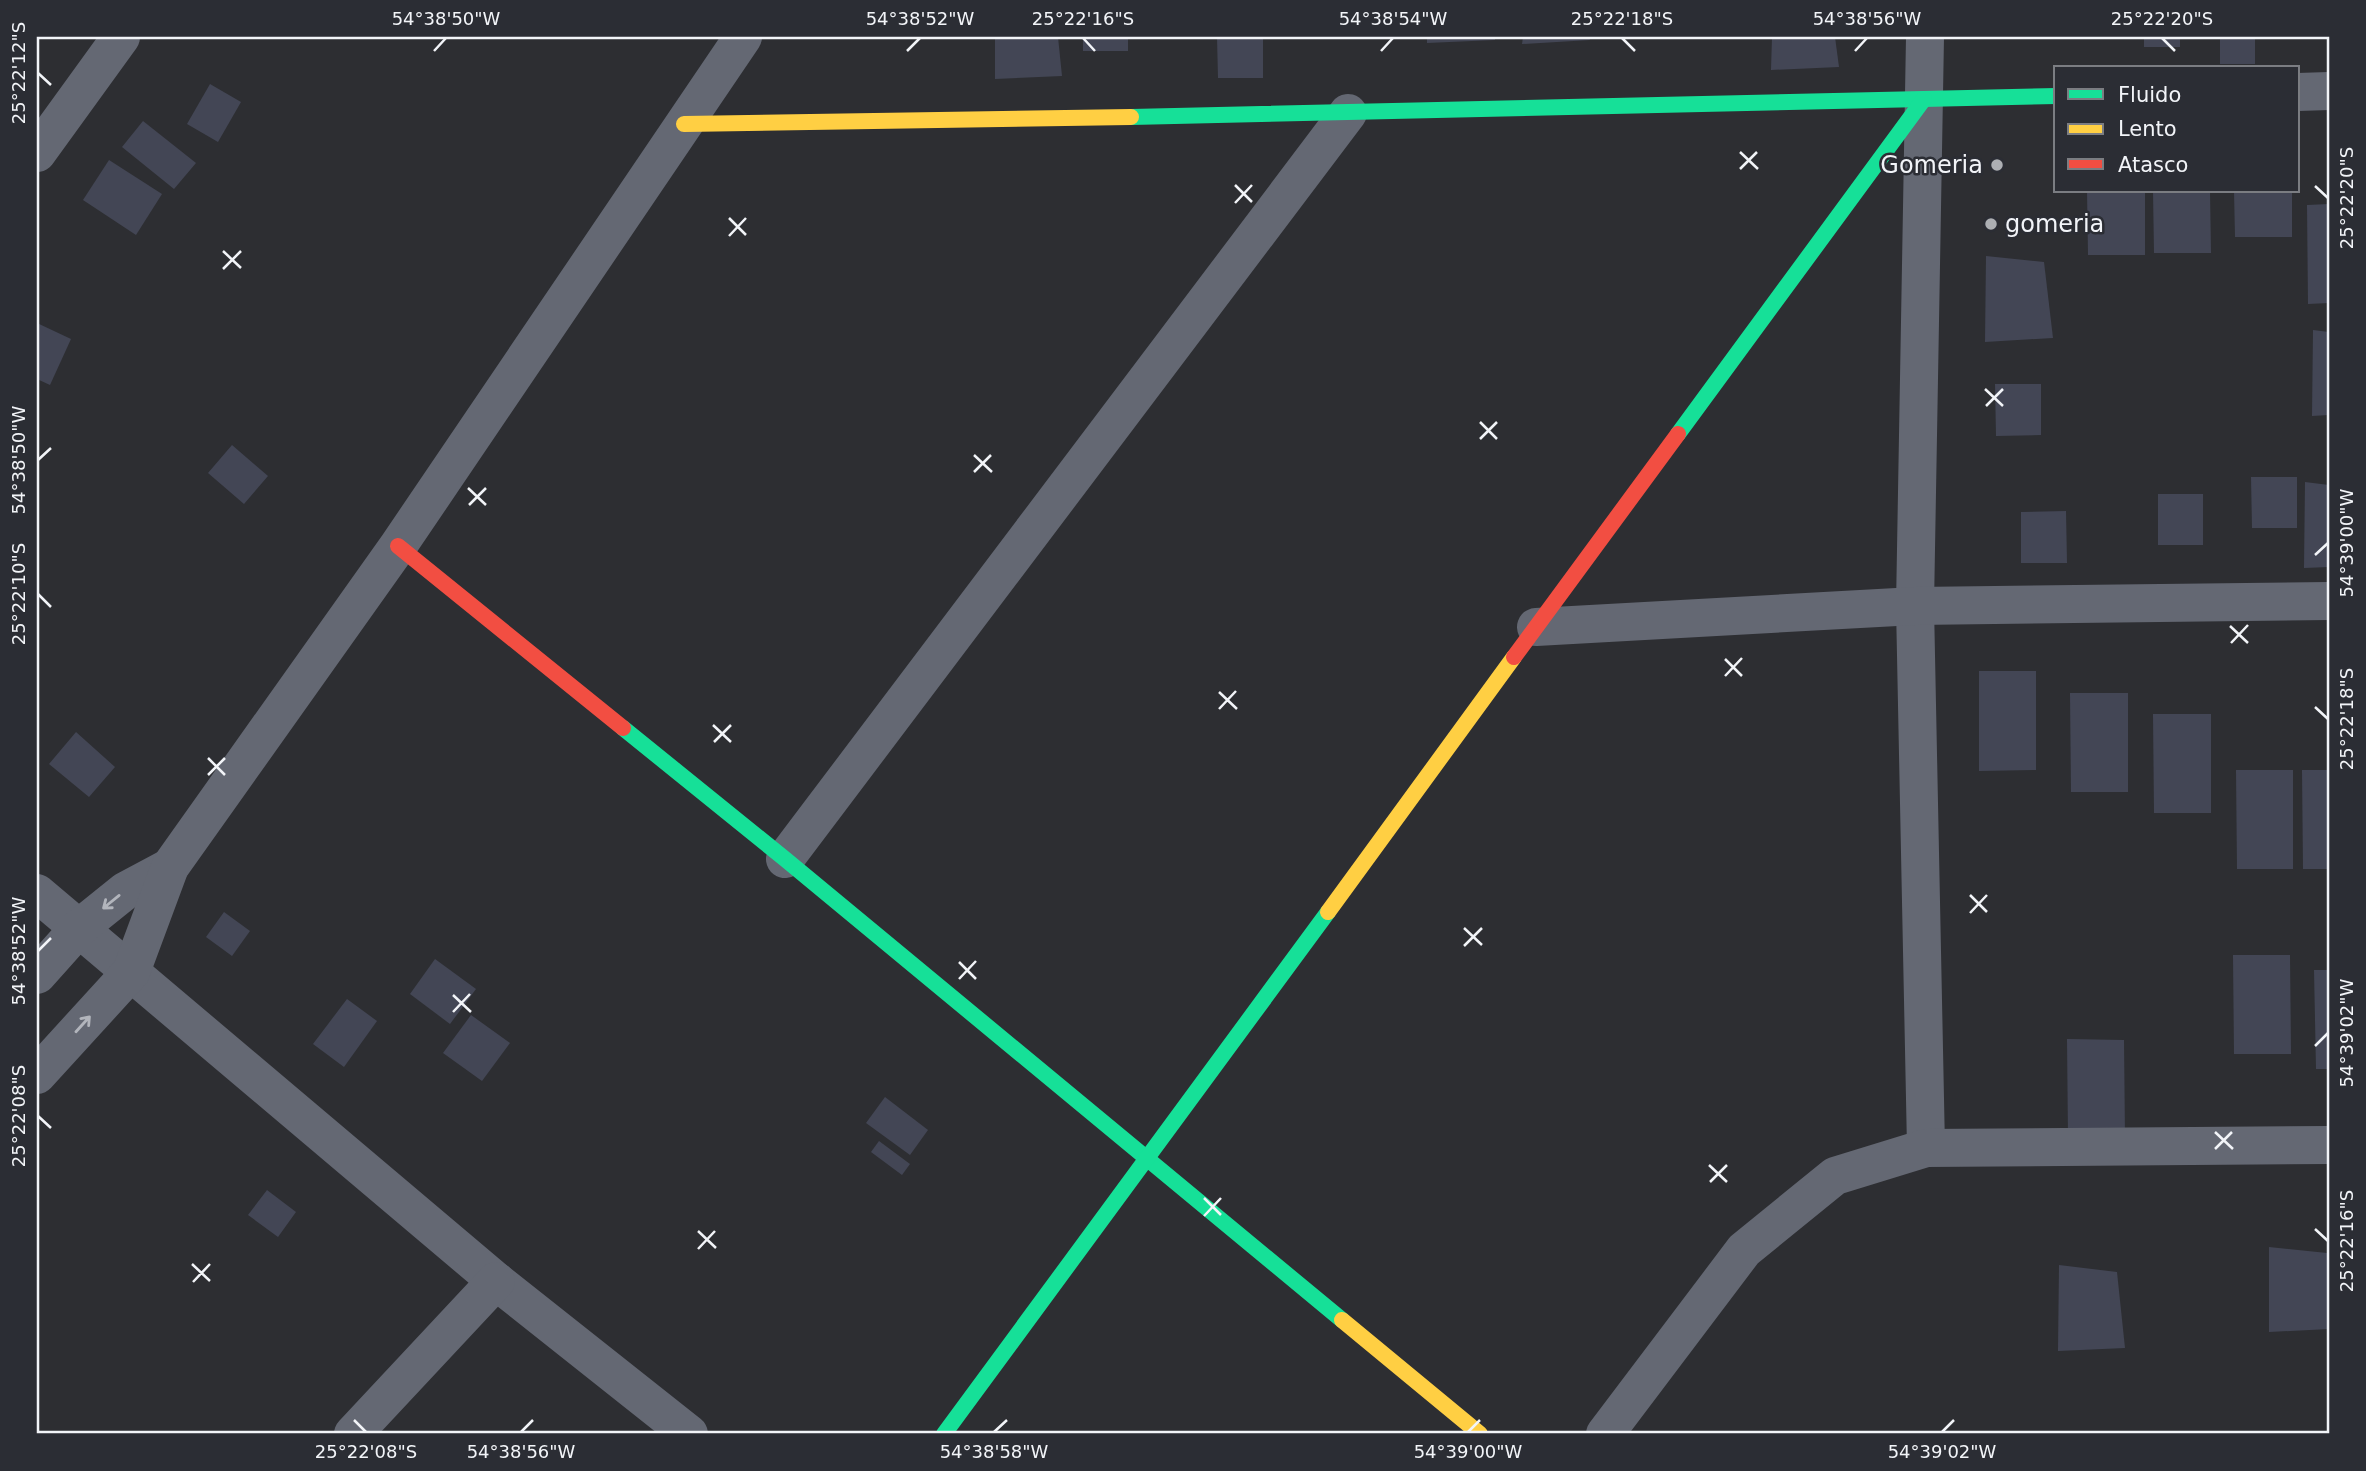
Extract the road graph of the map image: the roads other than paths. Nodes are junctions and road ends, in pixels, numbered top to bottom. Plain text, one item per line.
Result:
1 (121, 37) edge
2 (743, 37) edge
3 (1925, 37) edge
4 (2300, 92) edge
5 (2329, 92) edge
6 (2054, 96) edge
7 (1924, 99) junction
8 (1348, 113) junction
9 (684, 124) junction
10 (37, 153) edge
11 (398, 546) junction
12 (2329, 601) edge
13 (1916, 606) junction
14 (1536, 627) junction
15 (785, 859) junction
16 (170, 867) junction
17 (37, 893) edge
18 (79, 928) junction
19 (131, 972) junction
20 (37, 975) edge
21 (37, 1075) edge
22 (2329, 1145) edge
23 (1926, 1148) junction
24 (1147, 1158) junction
25 (496, 1281) junction
26 (353, 1434) edge
27 (689, 1434) edge
28 (944, 1434) edge
29 (1480, 1434) edge
30 (1605, 1434) edge

1 - 10 street
2 - 9 street
3 - 7 street
4 - 5 street
6 - 7 street
7 - 8 street
7 - 13 street
7 - 14 street
8 - 9 street
8 - 15 street
9 - 11 street
11 - 15 street
11 - 16 street
12 - 13 street
13 - 14 street
13 - 23 street
14 - 24 street
15 - 24 street
16 -> 18 street
16 - 19 street
17 - 18 street
18 - 19 street
18 - 20 street
21 -> 19 street
19 - 25 street
22 - 23 street
23 - 30 street
24 - 28 street
24 - 29 street
25 - 26 street
25 - 27 street

